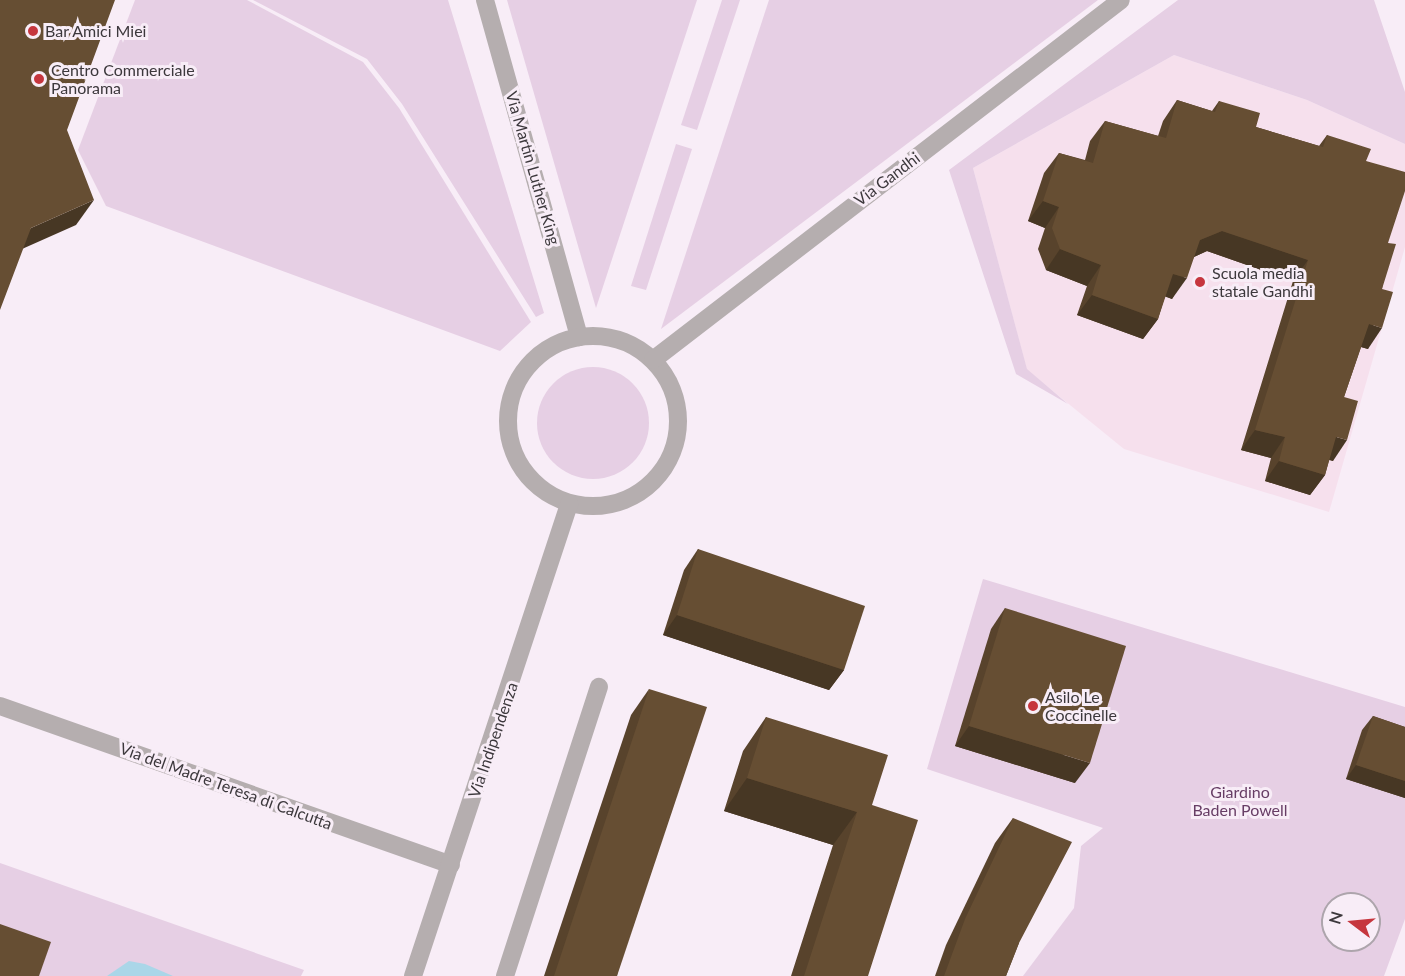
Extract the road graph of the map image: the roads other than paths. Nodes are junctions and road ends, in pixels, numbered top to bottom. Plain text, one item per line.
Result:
1 (485, 0) edge
2 (1122, 0) edge
3 (579, 337) junction
4 (652, 360) junction
5 (568, 502) junction
6 (599, 687) dead end
7 (0, 706) edge
8 (451, 865) junction
9 (413, 976) edge
10 (505, 976) edge

1 - 3 street, Via Martin Luther King
2 - 4 street, Via Gandhi
3 - 4 street
3 - 5 street
4 - 5 street
5 - 8 street, Via Indipendenza
6 - 10 street
7 - 8 street, Via del Madre Teresa di Calcutta
8 - 9 street, Via Indipendenza

